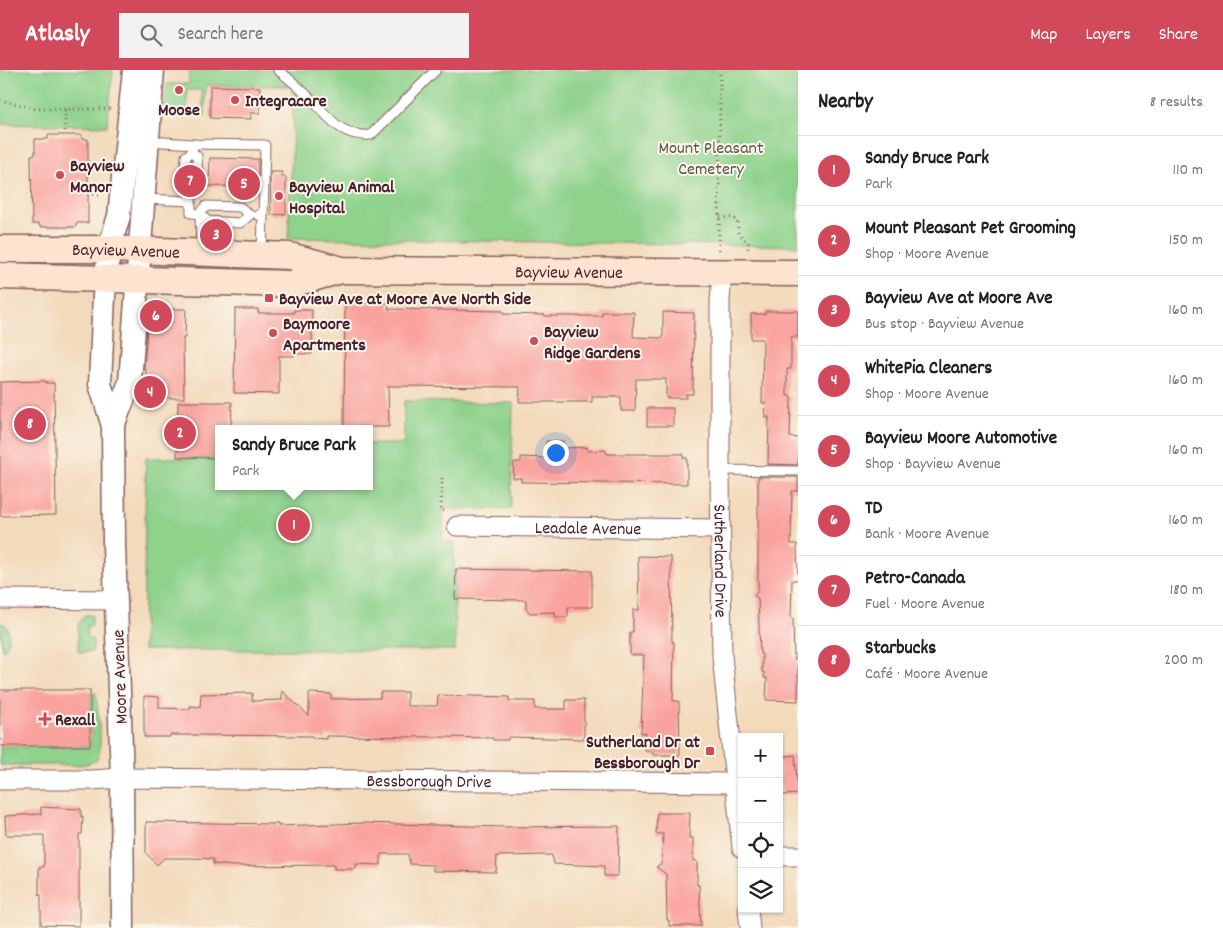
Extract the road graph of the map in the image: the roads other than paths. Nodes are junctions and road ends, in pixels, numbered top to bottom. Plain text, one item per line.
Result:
1 (134, 70) edge
2 (153, 70) edge
3 (278, 70) edge
4 (436, 70) edge
5 (131, 108) junction
6 (148, 141) junction
7 (193, 148) junction
8 (143, 199) junction
9 (191, 201) junction
10 (200, 214) junction
11 (250, 215) junction
12 (263, 216) junction
13 (0, 249) edge
14 (109, 249) junction
15 (140, 250) junction
16 (201, 252) junction
17 (262, 255) junction
18 (721, 261) junction
19 (342, 270) junction
20 (798, 273) edge
21 (0, 276) edge
22 (106, 279) junction
23 (138, 279) junction
24 (113, 426) junction
25 (720, 470) junction
26 (798, 471) edge
27 (455, 518) road end
28 (720, 529) junction
29 (0, 599) edge
30 (116, 600) junction
31 (122, 778) junction
32 (0, 780) edge
33 (735, 784) junction
34 (739, 823) edge
35 (783, 856) edge
36 (798, 856) edge
37 (748, 913) edge
38 (123, 928) edge
39 (750, 928) edge

1 - 5 street, Moore Avenue
2 - 5 street, Moore Avenue
3 - 4 lane
5 - 6 street, Moore Avenue
5 - 14 street, Moore Avenue
6 - 7 lane
6 - 8 street, Moore Avenue
7 - 9 lane
7 - 12 lane
8 - 9 lane
8 - 15 street, Moore Avenue
9 - 10 lane
10 - 11 lane
10 - 11 lane
10 - 16 lane
11 - 12 lane
12 - 17 lane
13 - 14 main road, Bayview Avenue
14 - 15 main road, Bayview Avenue
14 - 22 street, Moore Avenue
15 - 16 main road, Bayview Avenue
15 - 23 street, Moore Avenue
16 - 17 main road, Bayview Avenue
17 - 19 main road, Bayview Avenue
18 - 19 main road, Bayview Avenue
18 - 20 main road, Bayview Avenue
18 - 25 street, Sutherland Drive
19 - 23 main road, Bayview Avenue
21 - 22 main road, Bayview Avenue
22 - 23 main road, Bayview Avenue
22 - 24 street, Moore Avenue
23 - 24 street, Moore Avenue
24 - 30 street, Moore Avenue
25 - 26 lane
25 - 28 street, Sutherland Drive
27 - 28 street, Leadale Avenue
28 - 33 street, Sutherland Drive
29 - 30 street
30 - 31 street, Moore Avenue
31 - 32 street, Bessborough Drive
31 - 33 street, Bessborough Drive
31 - 38 street, Moore Avenue
33 - 34 street, Sutherland Drive
35 - 36 street
37 - 39 street

